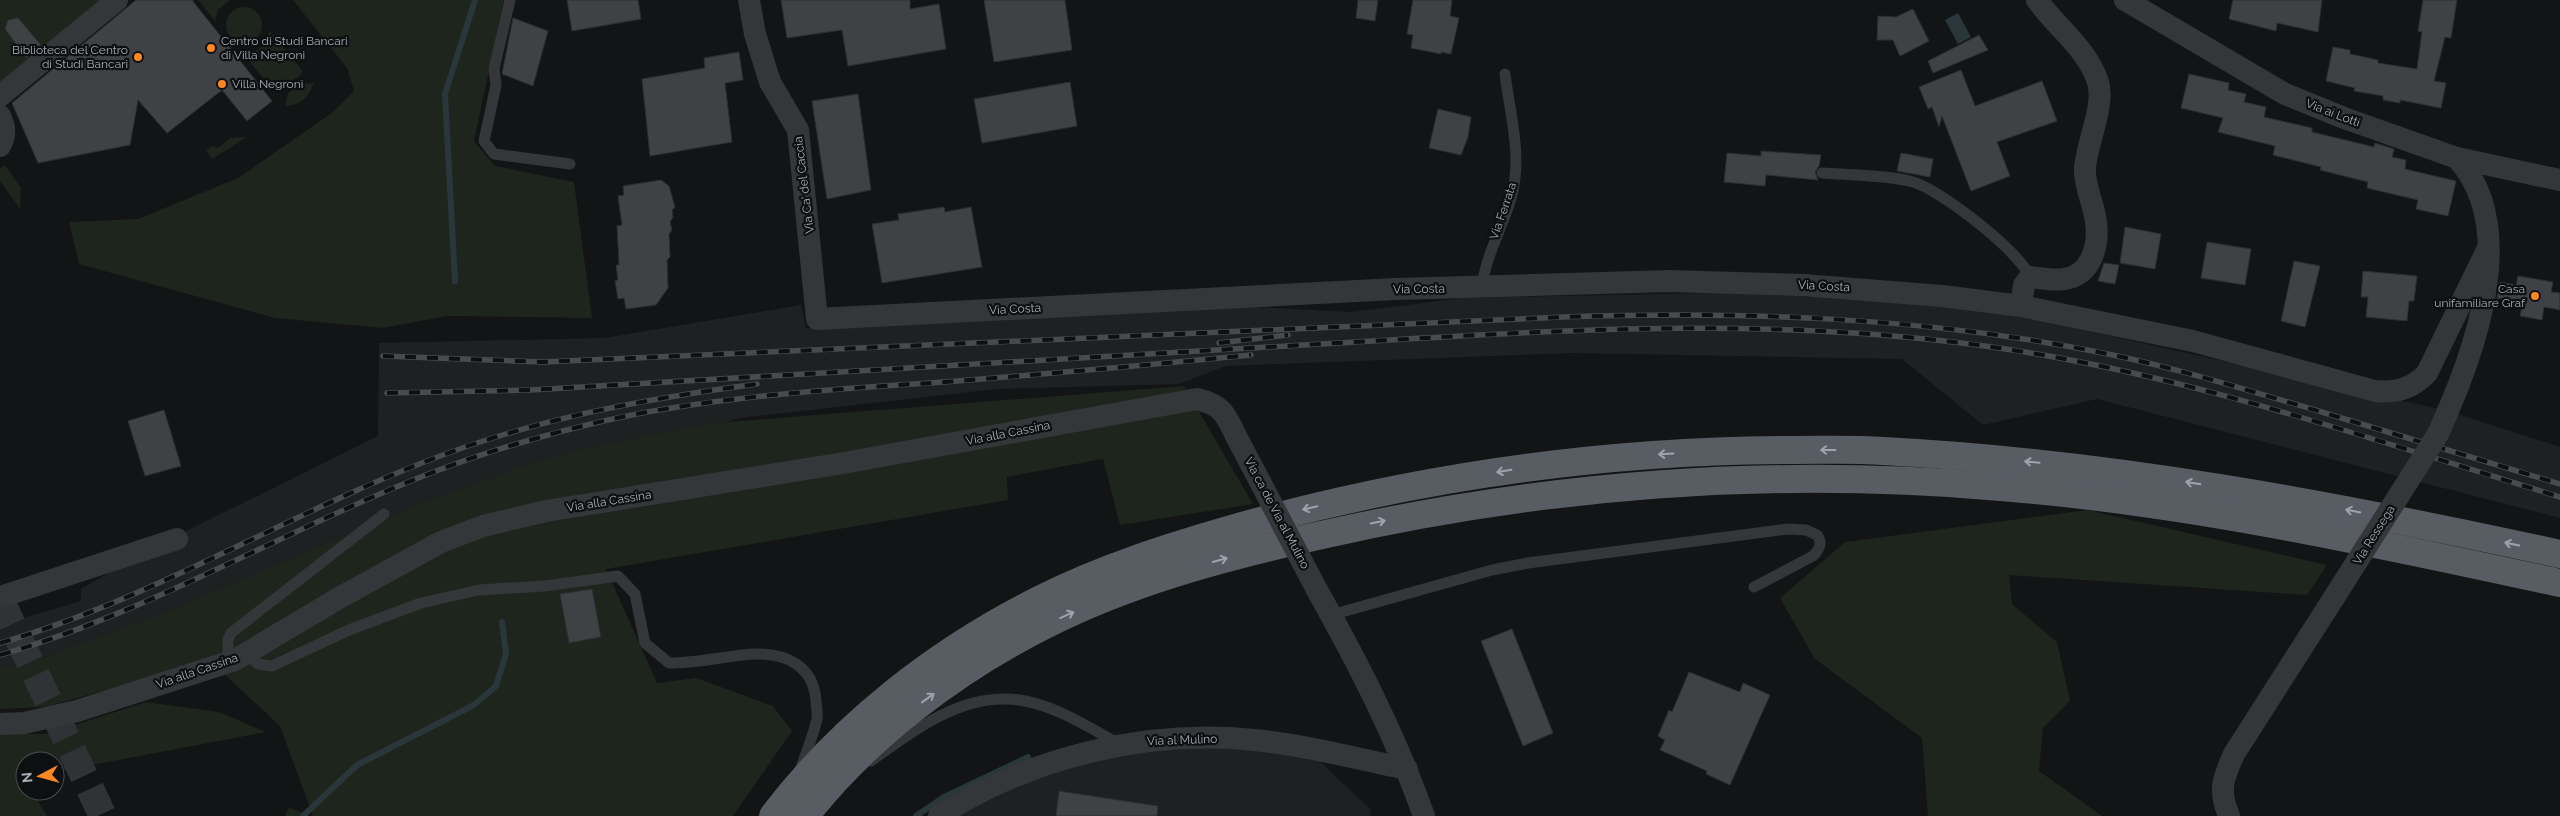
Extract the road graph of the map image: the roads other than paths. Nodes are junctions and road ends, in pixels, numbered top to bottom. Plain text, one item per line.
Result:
1 (117, 0) edge
2 (510, 0) edge
3 (749, 0) edge
4 (2036, 0) edge
5 (2125, 0) edge
6 (1505, 74) dead end
7 (0, 96) edge
8 (0, 116) edge
9 (0, 146) edge
10 (2458, 158) junction
11 (570, 164) dead end
12 (1822, 173) dead end
13 (2560, 180) edge
14 (2488, 248) junction
15 (2030, 277) junction
16 (1482, 288) junction
17 (2020, 306) junction
18 (817, 319) joint
19 (1236, 436) joint
20 (384, 514) dead end
21 (177, 539) dead end
22 (2560, 554) edge
23 (2560, 583) edge
24 (1754, 587) dead end
25 (0, 597) edge
26 (1331, 615) junction
27 (237, 658) junction
28 (0, 724) edge
29 (1120, 745) junction
30 (1407, 769) junction
31 (792, 792) junction
32 (812, 807) edge
33 (2227, 810) edge
34 (773, 816) edge
35 (939, 816) edge
36 (1424, 816) edge

1 - 7 street
2 - 11 lane
3 - 18 street, Via Ca' del Caccia
4 - 15 street
5 - 10 street, Via ai Lotti
6 - 16 lane, Via Ferrata
8 - 9 street
10 - 13 street, Via ai Lotti
10 - 14 street, Via Ressega
12 - 15 lane
14 - 17 street, Via Ressega
14 - 33 street, Via Ressega, bridge
15 - 17 street
16 - 17 street, Via Costa
16 - 18 street, Via Costa
19 - 26 street, Via ca de Via al Mulino, bridge
19 - 27 street, Via alla Cassina
20 - 27 lane
21 - 25 street
22 -> 31 highway
32 -> 23 highway
24 - 26 lane
26 - 30 street
27 - 28 street, Via alla Cassina
27 - 31 lane
29 - 30 street, Via al Mulino
29 - 32 lane
29 - 35 street, Via al Mulino
30 - 36 street
31 - 34 highway

